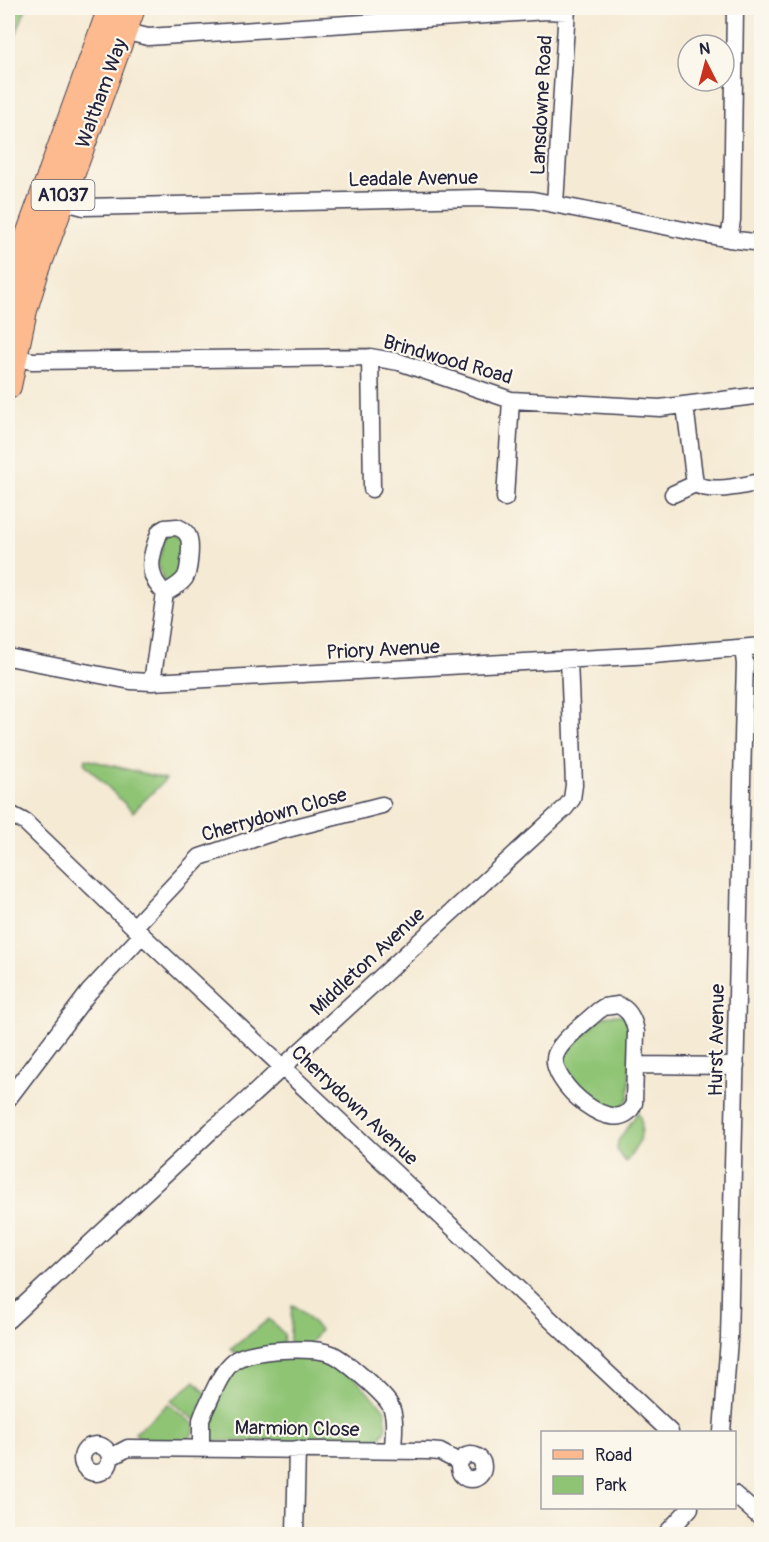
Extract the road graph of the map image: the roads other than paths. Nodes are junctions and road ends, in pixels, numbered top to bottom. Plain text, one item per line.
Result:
1 (111, 8) edge
2 (132, 8) edge
3 (735, 8) edge
4 (567, 10) edge
5 (123, 31) junction
6 (84, 111) junction
7 (61, 201) junction
8 (555, 204) junction
9 (729, 239) junction
10 (762, 243) edge
11 (26, 271) junction
12 (8, 300) edge
13 (370, 357) junction
14 (13, 358) junction
15 (8, 386) edge
16 (762, 395) edge
17 (511, 400) junction
18 (685, 406) junction
19 (762, 482) edge
20 (695, 484) junction
21 (372, 489) dead end
22 (673, 494) dead end
23 (505, 498) dead end
24 (165, 593) dead end
25 (762, 645) edge
26 (743, 648) junction
27 (8, 657) edge
28 (569, 660) junction
29 (152, 682) junction
30 (382, 805) dead end
31 (8, 813) edge
32 (138, 931) junction
33 (636, 1065) junction
34 (284, 1066) junction
35 (736, 1066) junction
36 (8, 1099) edge
37 (8, 1320) edge
38 (669, 1431) edge
39 (722, 1431) edge
40 (201, 1448) junction
41 (297, 1449) junction
42 (393, 1450) junction
43 (111, 1457) dead end
44 (459, 1462) dead end
45 (736, 1495) edge
46 (689, 1509) edge
47 (762, 1519) edge
48 (296, 1534) edge
49 (666, 1534) edge

1 - 6 main road, Waltham Way / A1037
2 - 5 main road, Waltham Way / A1037
3 - 9 street
4 - 5 street
4 - 8 street, Lansdowne Road
5 - 6 main road, Waltham Way / A1037
6 - 7 main road, Waltham Way / A1037
6 - 11 main road, Waltham Way / A1037
7 - 8 street, Leadale Avenue
7 - 11 main road, Waltham Way / A1037
8 - 9 street, Leadale Avenue
9 - 10 street, Leadale Avenue
11 - 12 main road, Waltham Way / A1037
11 - 14 main road, Waltham Way / A1037
13 - 14 street, Brindwood Road
13 - 17 street, Brindwood Road
13 - 21 street
14 - 15 main road, Waltham Way / A1037
16 - 18 street, Brindwood Road
17 - 18 street, Brindwood Road
17 - 23 street
18 - 20 street
19 - 20 street
20 - 22 street
24 - 29 street
25 - 26 street, Priory Avenue
26 - 28 street, Priory Avenue
26 - 35 street, Hurst Avenue
27 - 29 street, Priory Avenue
28 - 29 street, Priory Avenue
28 - 34 street, Middleton Avenue
30 - 32 street, Cherrydown Close
31 - 32 street, Cherrydown Avenue
32 - 34 street, Cherrydown Avenue
32 - 36 street, Cherrydown Close
33 - 33 street
33 - 35 street
34 - 37 street, Middleton Avenue
34 - 38 street, Cherrydown Avenue
35 - 39 street, Hurst Avenue
40 - 41 street, Marmion Close
40 - 42 street, Marmion Close
40 - 43 street, Marmion Close
41 - 42 street, Marmion Close
41 - 48 street
42 - 44 street, Marmion Close
45 - 47 street
46 - 49 street

